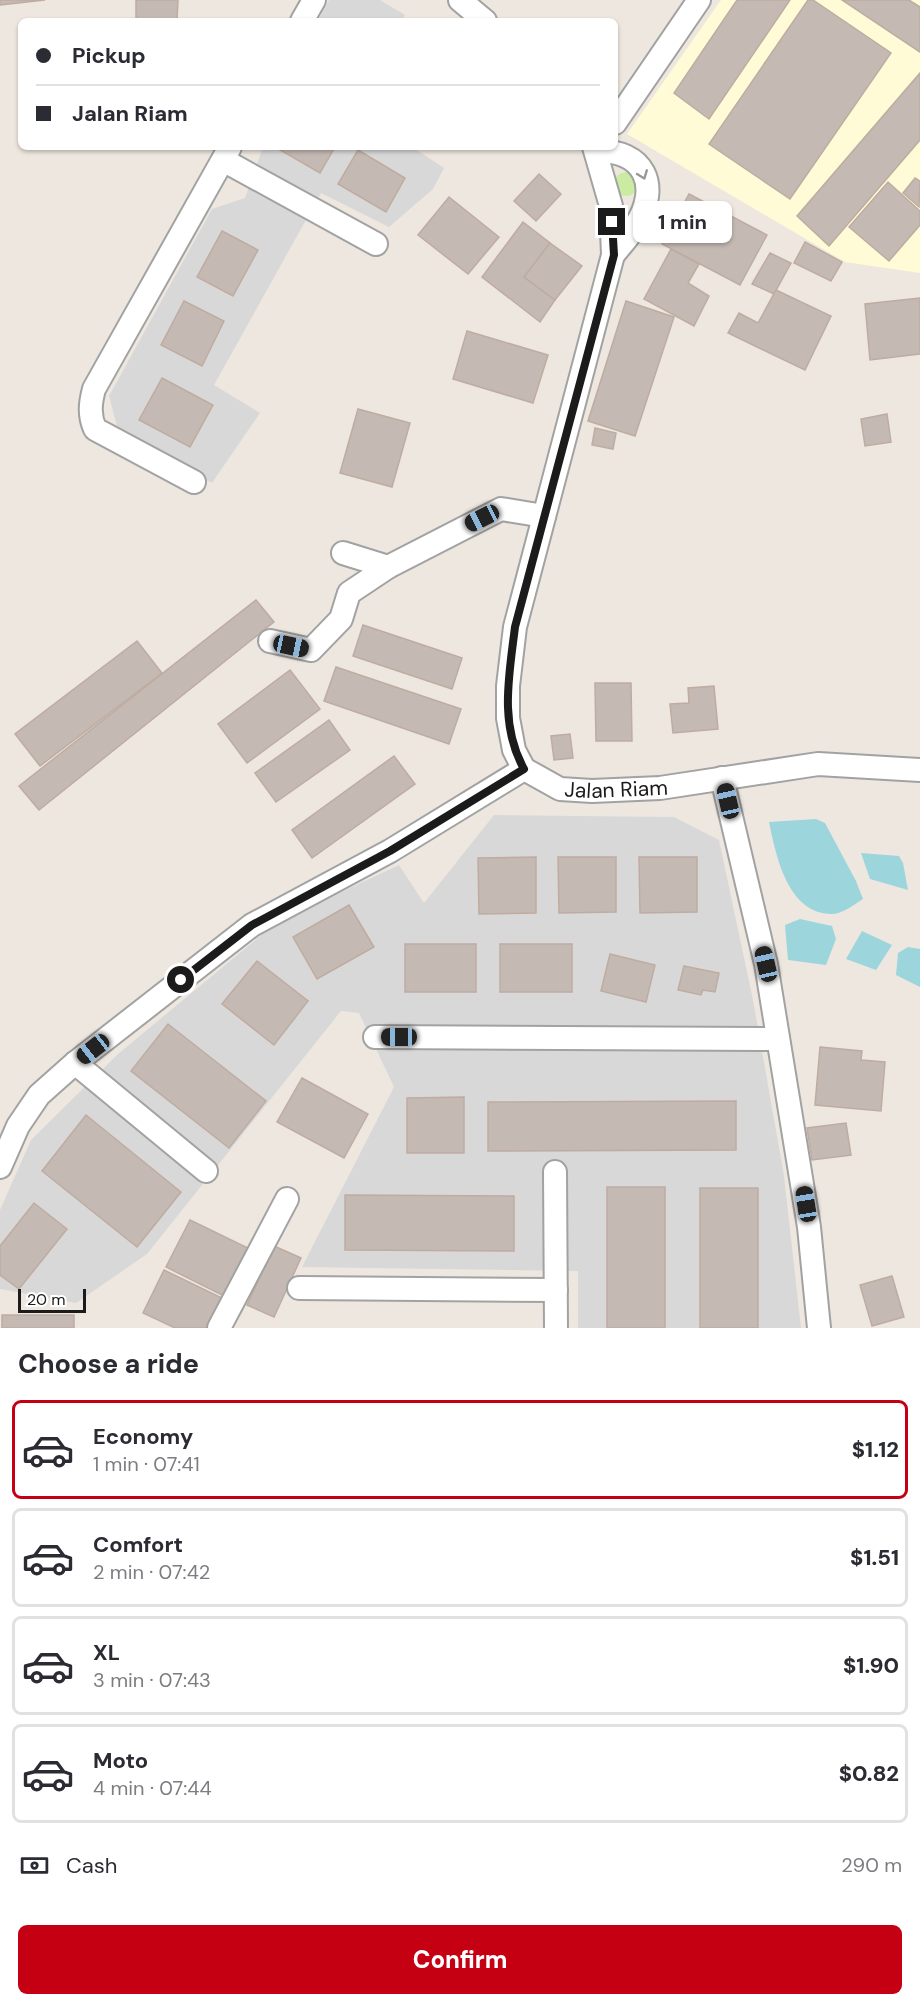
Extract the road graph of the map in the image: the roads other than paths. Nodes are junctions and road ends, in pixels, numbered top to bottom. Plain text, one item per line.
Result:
1 (314, 0) edge
2 (460, 0) edge
3 (699, 0) edge
4 (304, 18) edge
5 (481, 18) edge
6 (618, 119) edge
7 (597, 150) edge
8 (616, 150) edge
9 (226, 153) edge
10 (376, 244) dead end
11 (614, 255) junction
12 (194, 482) dead end
13 (544, 516) junction
14 (343, 553) dead end
15 (388, 567) junction
16 (270, 641) dead end
17 (524, 769) junction
18 (920, 770) edge
19 (722, 778) junction
20 (375, 1037) dead end
21 (778, 1039) junction
22 (75, 1063) junction
23 (0, 1167) edge
24 (207, 1171) dead end
25 (555, 1172) dead end
26 (287, 1199) dead end
27 (298, 1288) dead end
28 (556, 1290) junction
29 (219, 1328) edge
30 (556, 1328) edge
31 (819, 1328) edge

1 - 4 street
2 - 5 street
3 - 6 street
7 - 11 street
8 -> 11 street
9 - 10 street
9 - 12 street
11 - 13 street
13 - 15 street
13 - 17 street
14 - 15 street
15 - 16 street
17 - 19 street, Jalan Riam
17 - 22 street
18 - 19 street, Jalan Riam
19 - 21 street
20 - 21 street
21 - 31 street
22 - 23 street
22 - 24 street
25 - 28 street
26 - 29 street
27 - 28 street
28 - 30 street

